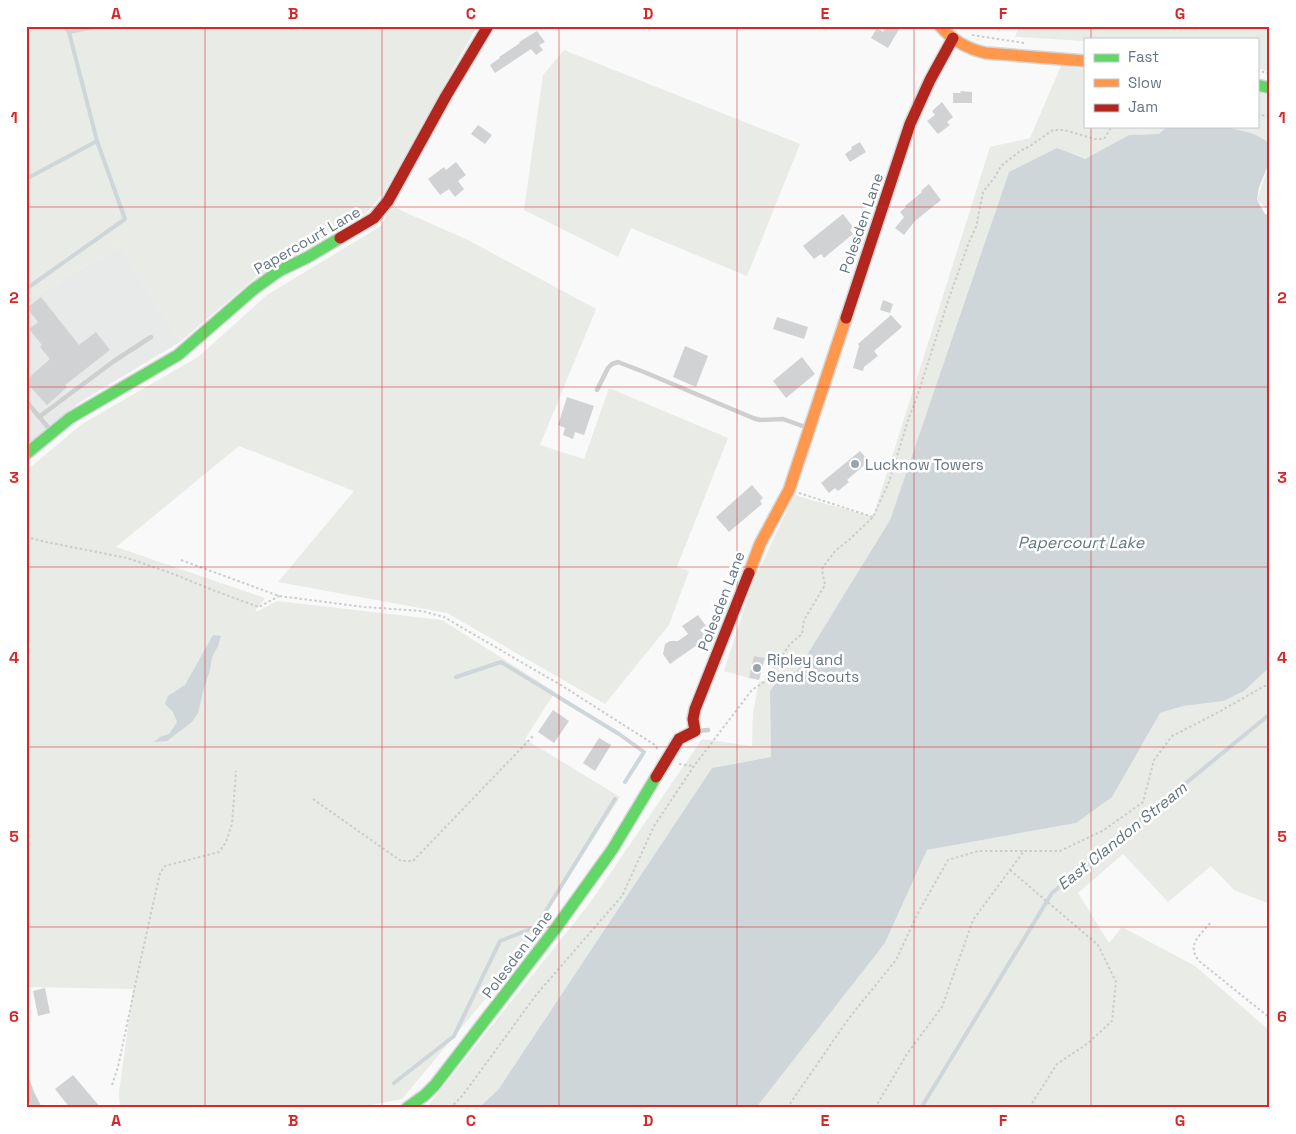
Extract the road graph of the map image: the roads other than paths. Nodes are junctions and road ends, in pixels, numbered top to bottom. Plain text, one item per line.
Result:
1 (488, 26) edge
2 (940, 26) edge
3 (953, 38) junction
4 (1084, 61) edge
5 (151, 337) dead end
6 (597, 390) dead end
7 (26, 401) edge
8 (39, 416) junction
9 (809, 428) junction
10 (52, 432) junction
11 (26, 454) edge
12 (708, 730) dead end
13 (694, 731) junction
14 (26, 1083) edge
15 (37, 1108) edge
16 (407, 1108) edge

1 - 10 street, Papercourt Lane
2 - 3 street
3 - 4 street
3 - 9 street, Polesden Lane
5 - 8 lane
6 - 9 lane
7 - 8 lane
8 - 10 lane
9 - 13 street, Polesden Lane
10 - 11 street, Papercourt Lane
12 - 13 lane
13 - 16 street, Polesden Lane
14 - 15 street

